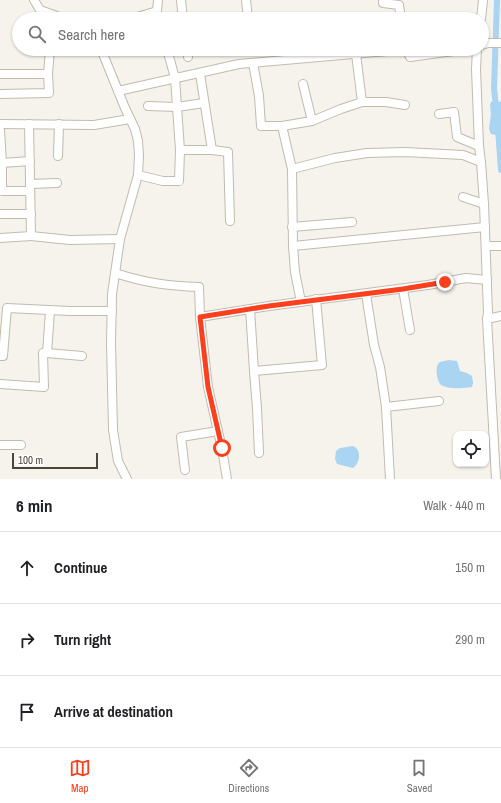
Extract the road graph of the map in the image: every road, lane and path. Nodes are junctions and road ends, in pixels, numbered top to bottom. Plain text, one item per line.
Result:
1 (34, 0) edge
2 (158, 0) edge
3 (181, 0) edge
4 (246, 0) edge
5 (383, 0) edge
6 (483, 0) edge
7 (43, 12) edge
8 (158, 12) edge
9 (182, 12) edge
10 (247, 12) edge
11 (400, 12) edge
12 (482, 12) edge
13 (501, 43) edge
14 (489, 44) edge
15 (49, 56) edge
16 (104, 56) edge
17 (170, 56) edge
18 (333, 56) edge
19 (356, 56) edge
20 (477, 56) edge
21 (253, 63) junction
22 (0, 74) edge
23 (48, 74) junction
24 (200, 74) junction
25 (176, 78) junction
26 (302, 84) dead end
27 (118, 91) junction
28 (0, 94) edge
29 (362, 102) junction
30 (204, 103) junction
31 (405, 105) dead end
32 (148, 106) dead end
33 (178, 107) junction
34 (439, 114) dead end
35 (130, 119) junction
36 (312, 121) junction
37 (0, 124) edge
38 (29, 124) junction
39 (59, 124) junction
40 (282, 126) junction
41 (0, 130) edge
42 (479, 146) junction
43 (180, 150) junction
44 (212, 150) junction
45 (58, 156) dead end
46 (30, 161) junction
47 (481, 162) junction
48 (2, 163) junction
49 (292, 169) junction
50 (138, 175) junction
51 (57, 183) dead end
52 (30, 188) junction
53 (1, 191) edge
54 (463, 197) dead end
55 (484, 204) junction
56 (0, 214) edge
57 (31, 214) junction
58 (230, 221) dead end
59 (352, 222) dead end
60 (292, 227) junction
61 (485, 227) junction
62 (31, 236) junction
63 (0, 238) edge
64 (120, 239) junction
65 (293, 246) junction
66 (494, 246) edge
67 (116, 273) junction
68 (487, 280) junction
69 (403, 289) junction
70 (366, 294) junction
71 (316, 300) junction
72 (301, 302) junction
73 (250, 309) junction
74 (50, 311) junction
75 (112, 311) junction
76 (200, 317) junction
77 (494, 317) edge
78 (410, 330) dead end
79 (47, 353) junction
80 (0, 356) edge
81 (82, 356) dead end
82 (254, 371) junction
83 (0, 384) edge
84 (439, 401) dead end
85 (386, 408) junction
86 (498, 429) edge
87 (218, 431) junction
88 (0, 445) edge
89 (21, 445) dead end
90 (259, 453) dead end
91 (185, 470) dead end
92 (127, 479) edge
93 (227, 479) edge
94 (390, 479) edge
95 (496, 479) edge

1 - 7 street
2 - 8 street
3 - 9 street
4 - 10 street
5 - 11 street
6 - 12 street
13 - 14 street
15 - 23 street
16 - 27 street
17 - 25 street
18 - 21 street
19 - 29 street
20 - 42 street
21 - 24 street
21 - 40 street
22 - 23 street
23 - 28 street
24 - 25 street
24 - 30 street
25 - 27 street
25 - 33 street
26 - 36 street
27 - 35 street
29 - 31 street
29 - 36 street
30 - 33 street
30 - 44 street
32 - 33 street
33 - 43 street
34 - 42 street
35 - 39 street
35 - 50 street
36 - 40 street
37 - 38 street
38 - 39 street
38 - 46 street
39 - 45 street
40 - 49 street
41 - 48 street
42 - 47 street
43 - 44 street
43 - 50 street
44 - 58 street
46 - 48 street
46 - 52 street
47 - 49 street
47 - 55 street
48 - 53 street
49 - 60 street
50 - 64 street
51 - 52 street
52 - 53 street
52 - 57 street
54 - 55 street
55 - 61 street
56 - 57 street
57 - 62 street
59 - 60 street
60 - 65 street
61 - 65 street
61 - 66 street
62 - 63 street
62 - 64 street
64 - 67 street
65 - 72 street
66 - 68 street
67 - 75 street
67 - 76 street
68 - 69 street
68 - 77 street
69 - 70 street
69 - 78 street
70 - 71 street
70 - 85 street
71 - 72 street
71 - 82 street
72 - 73 street
73 - 76 street
73 - 82 street
74 - 75 street
74 - 79 street
74 - 80 street
75 - 92 street
76 - 87 street
77 - 86 street
79 - 81 street
79 - 83 street
82 - 90 street
84 - 85 street
85 - 94 street
86 - 95 street
87 - 91 street
87 - 93 street
88 - 89 street

